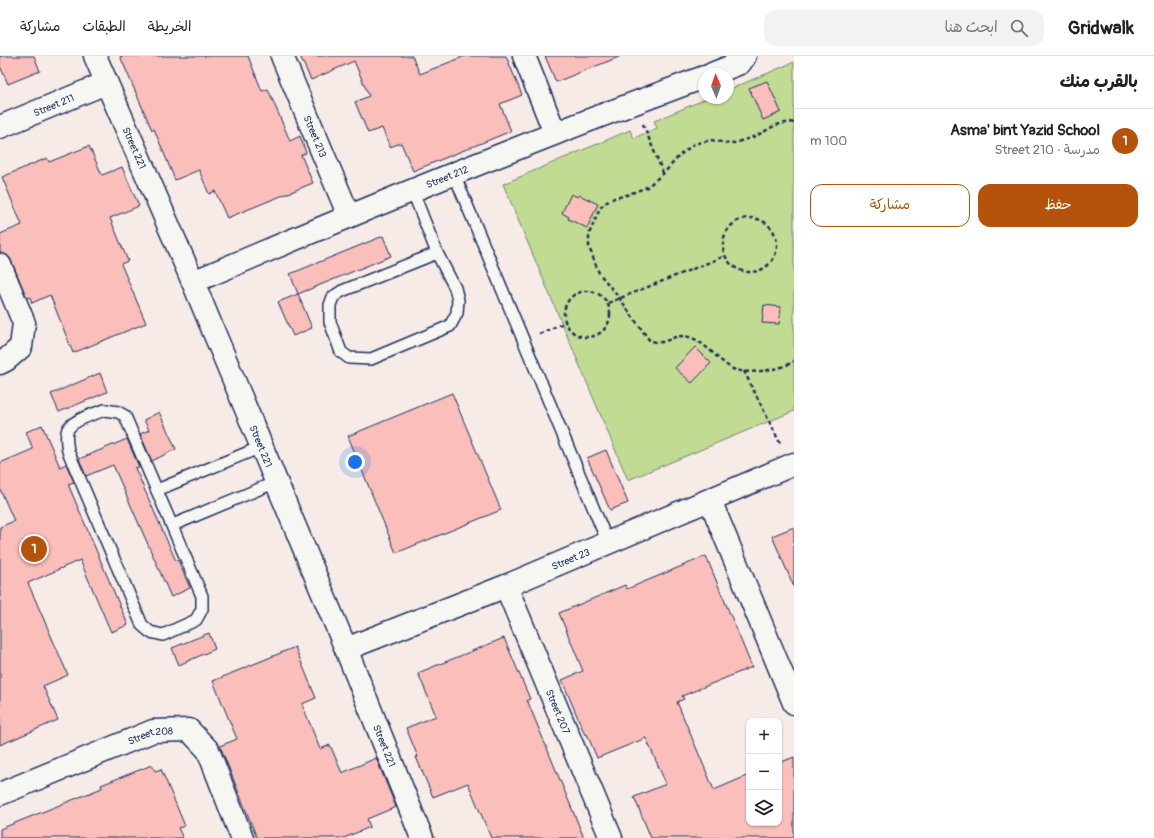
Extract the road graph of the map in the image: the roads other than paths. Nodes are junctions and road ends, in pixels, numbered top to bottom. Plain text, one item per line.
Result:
1 (95, 56) edge
2 (282, 56) edge
3 (524, 56) edge
4 (745, 56) edge
5 (727, 68) edge
6 (698, 79) edge
7 (106, 83) junction
8 (0, 127) edge
9 (555, 133) junction
10 (454, 174) junction
11 (412, 192) junction
12 (349, 216) junction
13 (437, 253) junction
14 (0, 265) edge
15 (193, 282) junction
16 (0, 363) edge
17 (261, 447) junction
18 (793, 465) edge
19 (276, 482) junction
20 (157, 490) junction
21 (710, 500) junction
22 (173, 526) junction
23 (608, 543) junction
24 (506, 586) junction
25 (346, 649) junction
26 (794, 703) edge
27 (0, 794) edge
28 (242, 838) edge
29 (422, 838) edge
30 (611, 838) edge

1 - 7 street, Street 221
2 - 12 street, Street 213
3 - 9 street
4 - 5 street
6 - 9 street, Street 212
7 - 8 street, Street 211
7 - 15 street, Street 221
9 - 10 street, Street 212
10 - 11 street, Street 212
10 - 23 lane
11 - 12 street, Street 212
11 - 13 lane
12 - 15 street, Street 212
13 - 13 lane
14 - 16 street
15 - 17 street, Street 221
17 - 19 street, Street 221
17 - 20 lane
18 - 21 street, Street 23
19 - 22 lane
19 - 25 street, Street 221
20 - 22 lane
20 - 22 lane
21 - 23 street, Street 23
21 - 26 street
23 - 24 street, Street 23
24 - 25 street, Street 23
24 - 30 street, Street 207
25 - 29 street, Street 221
27 - 28 street, Street 208

